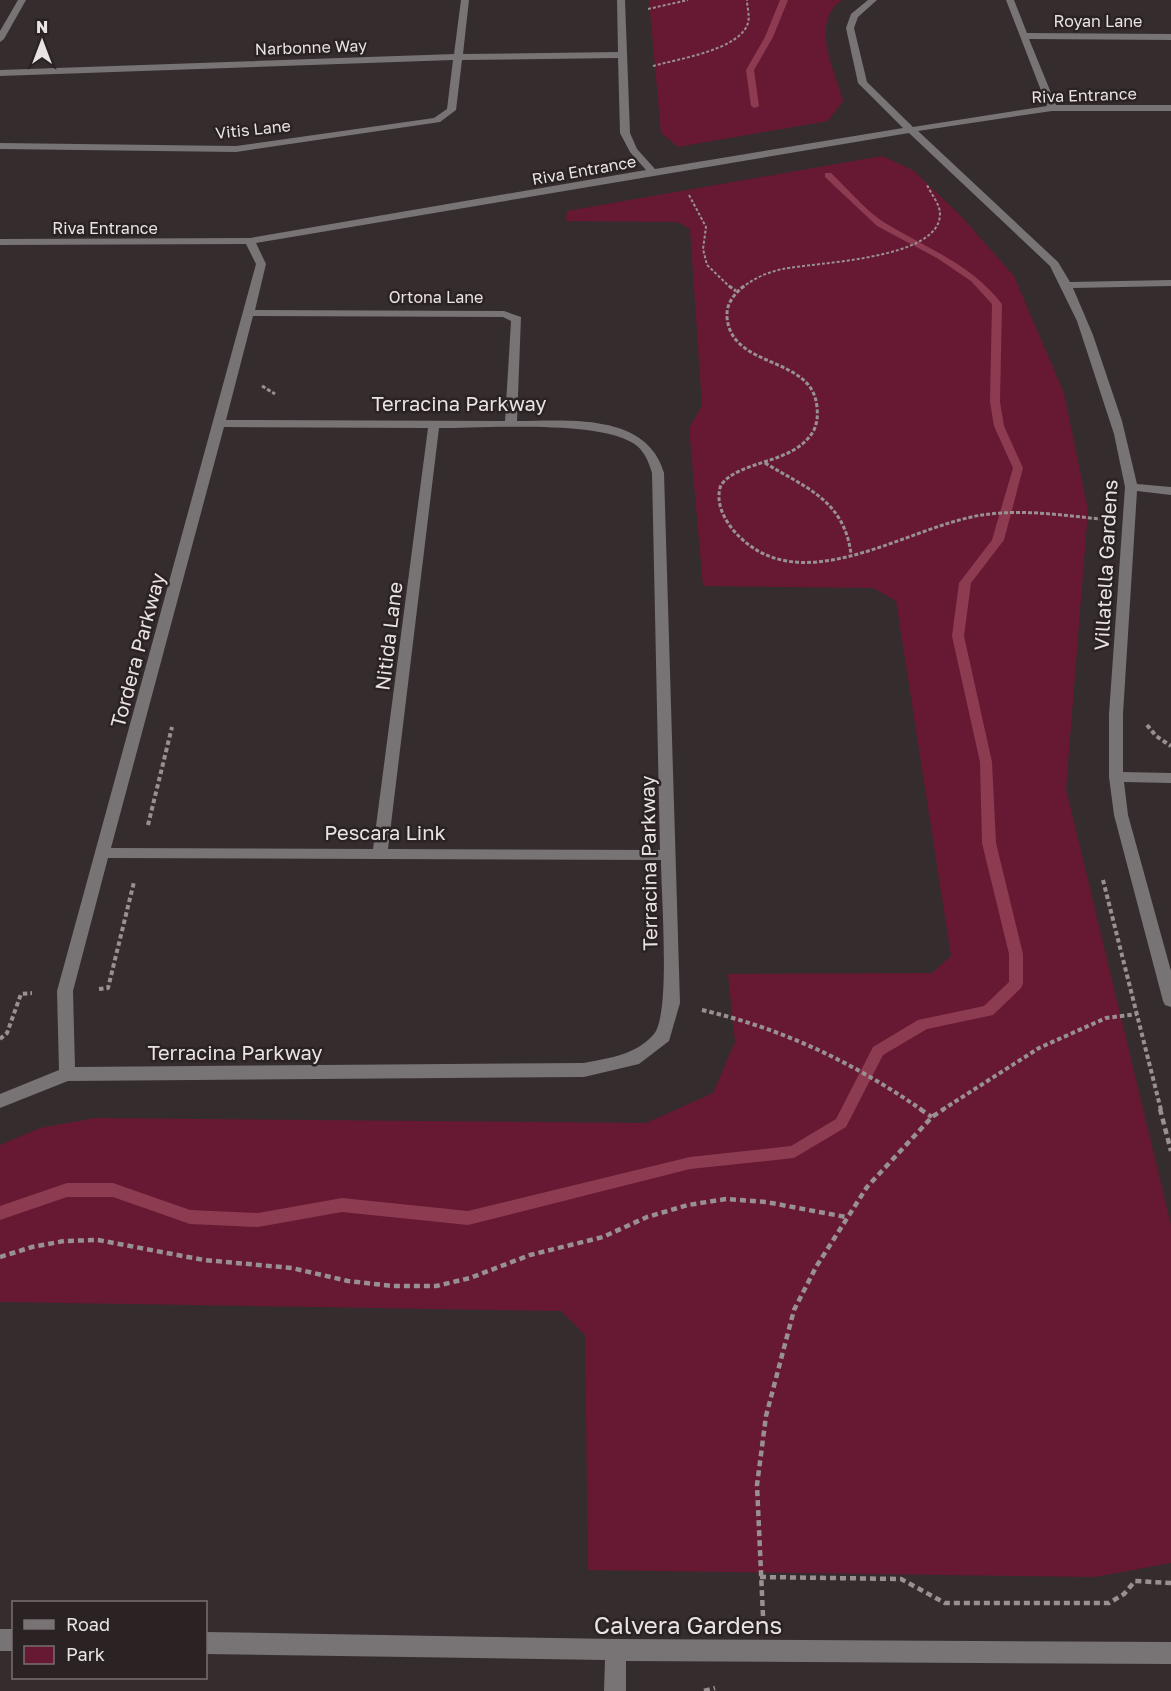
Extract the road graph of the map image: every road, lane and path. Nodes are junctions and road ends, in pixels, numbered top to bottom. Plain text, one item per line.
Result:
1 (21, 0) edge
2 (465, 0) edge
3 (621, 0) edge
4 (688, 0) edge
5 (746, 0) edge
6 (873, 0) edge
7 (1010, 0) edge
8 (620, 22) junction
9 (1024, 36) junction
10 (1171, 37) edge
11 (0, 39) edge
12 (623, 55) junction
13 (457, 57) junction
14 (624, 70) junction
15 (0, 73) edge
16 (1052, 108) junction
17 (1171, 108) edge
18 (911, 129) junction
19 (0, 147) edge
20 (672, 170) junction
21 (654, 173) junction
22 (940, 219) dead end
23 (250, 241) junction
24 (0, 242) edge
25 (1171, 283) edge
26 (1068, 285) junction
27 (736, 291) junction
28 (249, 313) junction
29 (219, 423) junction
30 (434, 424) junction
31 (511, 425) junction
32 (765, 463) junction
33 (1131, 487) junction
34 (1171, 491) edge
35 (1129, 525) junction
36 (851, 554) junction
37 (1116, 777) junction
38 (1171, 778) edge
39 (102, 853) junction
40 (380, 853) junction
41 (669, 855) junction
42 (1171, 1001) edge
43 (672, 1003) junction
44 (1148, 1013) dead end
45 (67, 1074) junction
46 (0, 1101) edge
47 (932, 1117) junction
48 (846, 1217) junction
49 (0, 1257) edge
50 (760, 1577) junction
51 (1171, 1583) edge
52 (207, 1643) edge
53 (765, 1649) junction
54 (616, 1650) junction
55 (1171, 1653) edge
56 (615, 1691) edge

1 - 11 street
2 - 13 street, Vitis Lane
3 - 8 street
4 - 8 path
5 - 14 path
6 - 18 street, Villatella Gardens
7 - 9 street
8 - 12 street
9 - 10 street, Royan Lane
9 - 16 street
12 - 13 street, Narbonne Way
12 - 14 street
13 - 15 street, Narbonne Way
13 - 19 street, Vitis Lane
14 - 21 street
16 - 17 street, Riva Entrance
16 - 18 street, Riva Entrance
18 - 20 street, Riva Entrance
18 - 26 street, Villatella Gardens
20 - 21 street, Riva Entrance
20 - 27 path
21 - 23 street, Riva Entrance
22 - 27 path
23 - 24 street, Riva Entrance
23 - 28 street, Tordera Parkway
25 - 26 street
26 - 33 street, Villatella Gardens
27 - 32 path
28 - 29 street, Tordera Parkway
28 - 31 street, Ortona Lane
29 - 30 street, Terracina Parkway
29 - 39 street, Tordera Parkway
30 - 31 street, Terracina Parkway
30 - 40 street, Nitida Lane
31 - 41 street, Terracina Parkway
32 - 36 path
32 - 36 path
33 - 34 street
33 - 35 street, Villatella Gardens
35 - 36 path
35 - 37 street, Villatella Gardens
37 - 38 street
37 - 42 street, Villatella Gardens
39 - 40 street, Pescara Link
39 - 45 street, Tordera Parkway
40 - 41 street, Pescara Link
41 - 43 street, Terracina Parkway
43 - 45 street, Terracina Parkway
43 - 47 path
44 - 47 path
45 - 46 street, Terracina Parkway
47 - 48 path
48 - 49 path
48 - 50 path
50 - 51 path
50 - 53 path
52 - 54 street, Calvera Gardens
53 - 54 street, Calvera Gardens
53 - 55 street, Calvera Gardens
54 - 56 street

